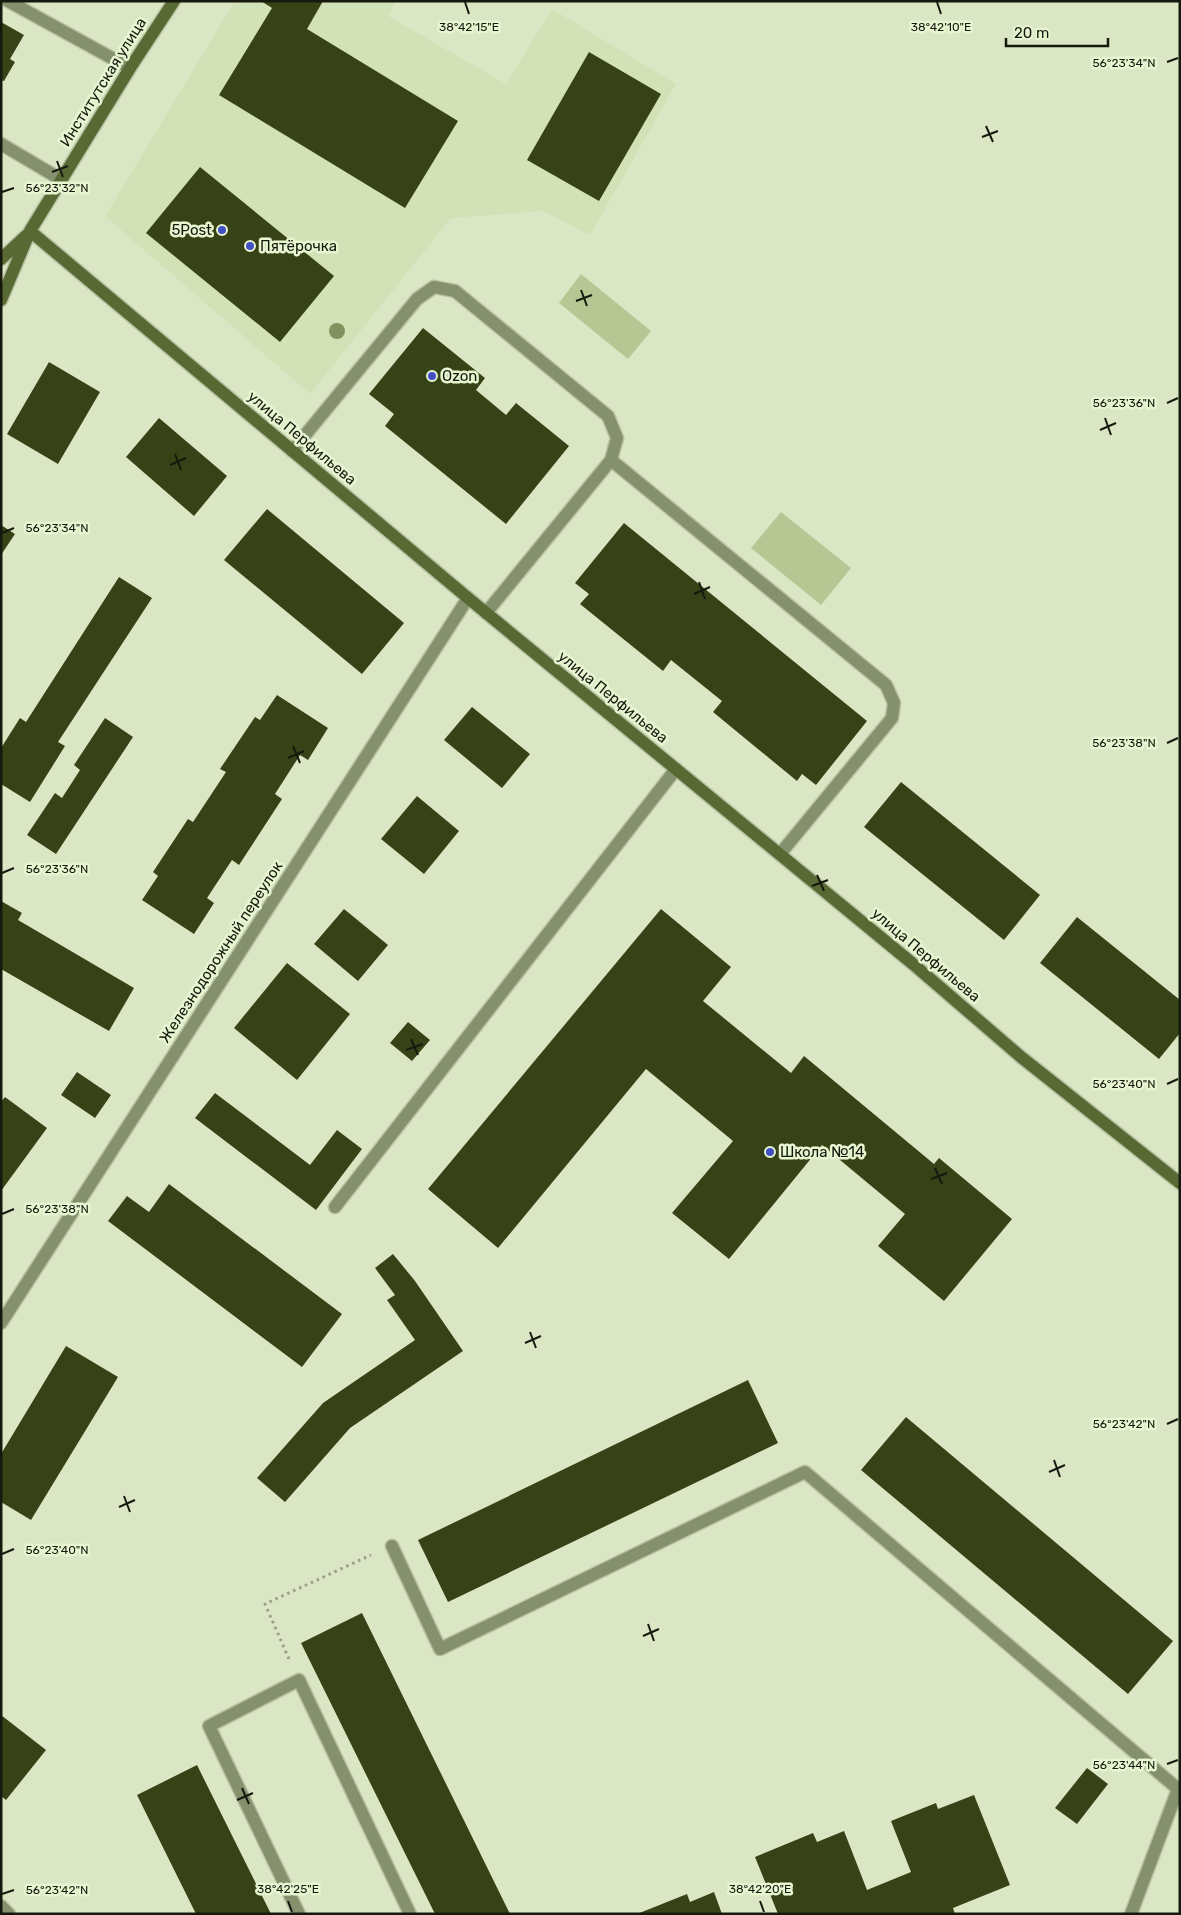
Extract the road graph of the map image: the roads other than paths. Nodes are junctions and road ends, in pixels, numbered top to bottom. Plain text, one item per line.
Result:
1 (8, 1) edge
2 (174, 1) edge
3 (130, 68) junction
4 (1, 144) edge
5 (62, 180) junction
6 (30, 231) junction
7 (1, 259) edge
8 (1, 300) edge
9 (292, 451) junction
10 (611, 460) junction
11 (468, 598) junction
12 (486, 613) junction
13 (676, 769) junction
14 (780, 854) junction
15 (1180, 1183) edge
16 (335, 1207) dead end
17 (1, 1323) edge
18 (392, 1546) road end
19 (1, 1906) edge
20 (9, 1914) edge
21 (299, 1914) edge
22 (410, 1914) edge
23 (1131, 1914) edge

1 - 3 street
2 - 3 main road, Институтская улица
3 - 5 main road, Институтская улица
4 - 5 street
5 - 6 main road, Институтская улица
6 - 7 main road, Институтская улица
6 - 8 main road, Институтская улица
6 - 9 main road, улица Перфильева
9 - 10 street
9 - 11 main road, улица Перфильева
10 - 12 street
10 - 14 street
11 - 12 main road, улица Перфильева
11 - 17 street, Железнодорожный переулок
12 - 13 main road, улица Перфильева
13 - 14 main road, улица Перфильева
13 - 16 street
14 - 15 main road, улица Перфильева
18 - 23 street
19 - 20 street
21 - 22 street

